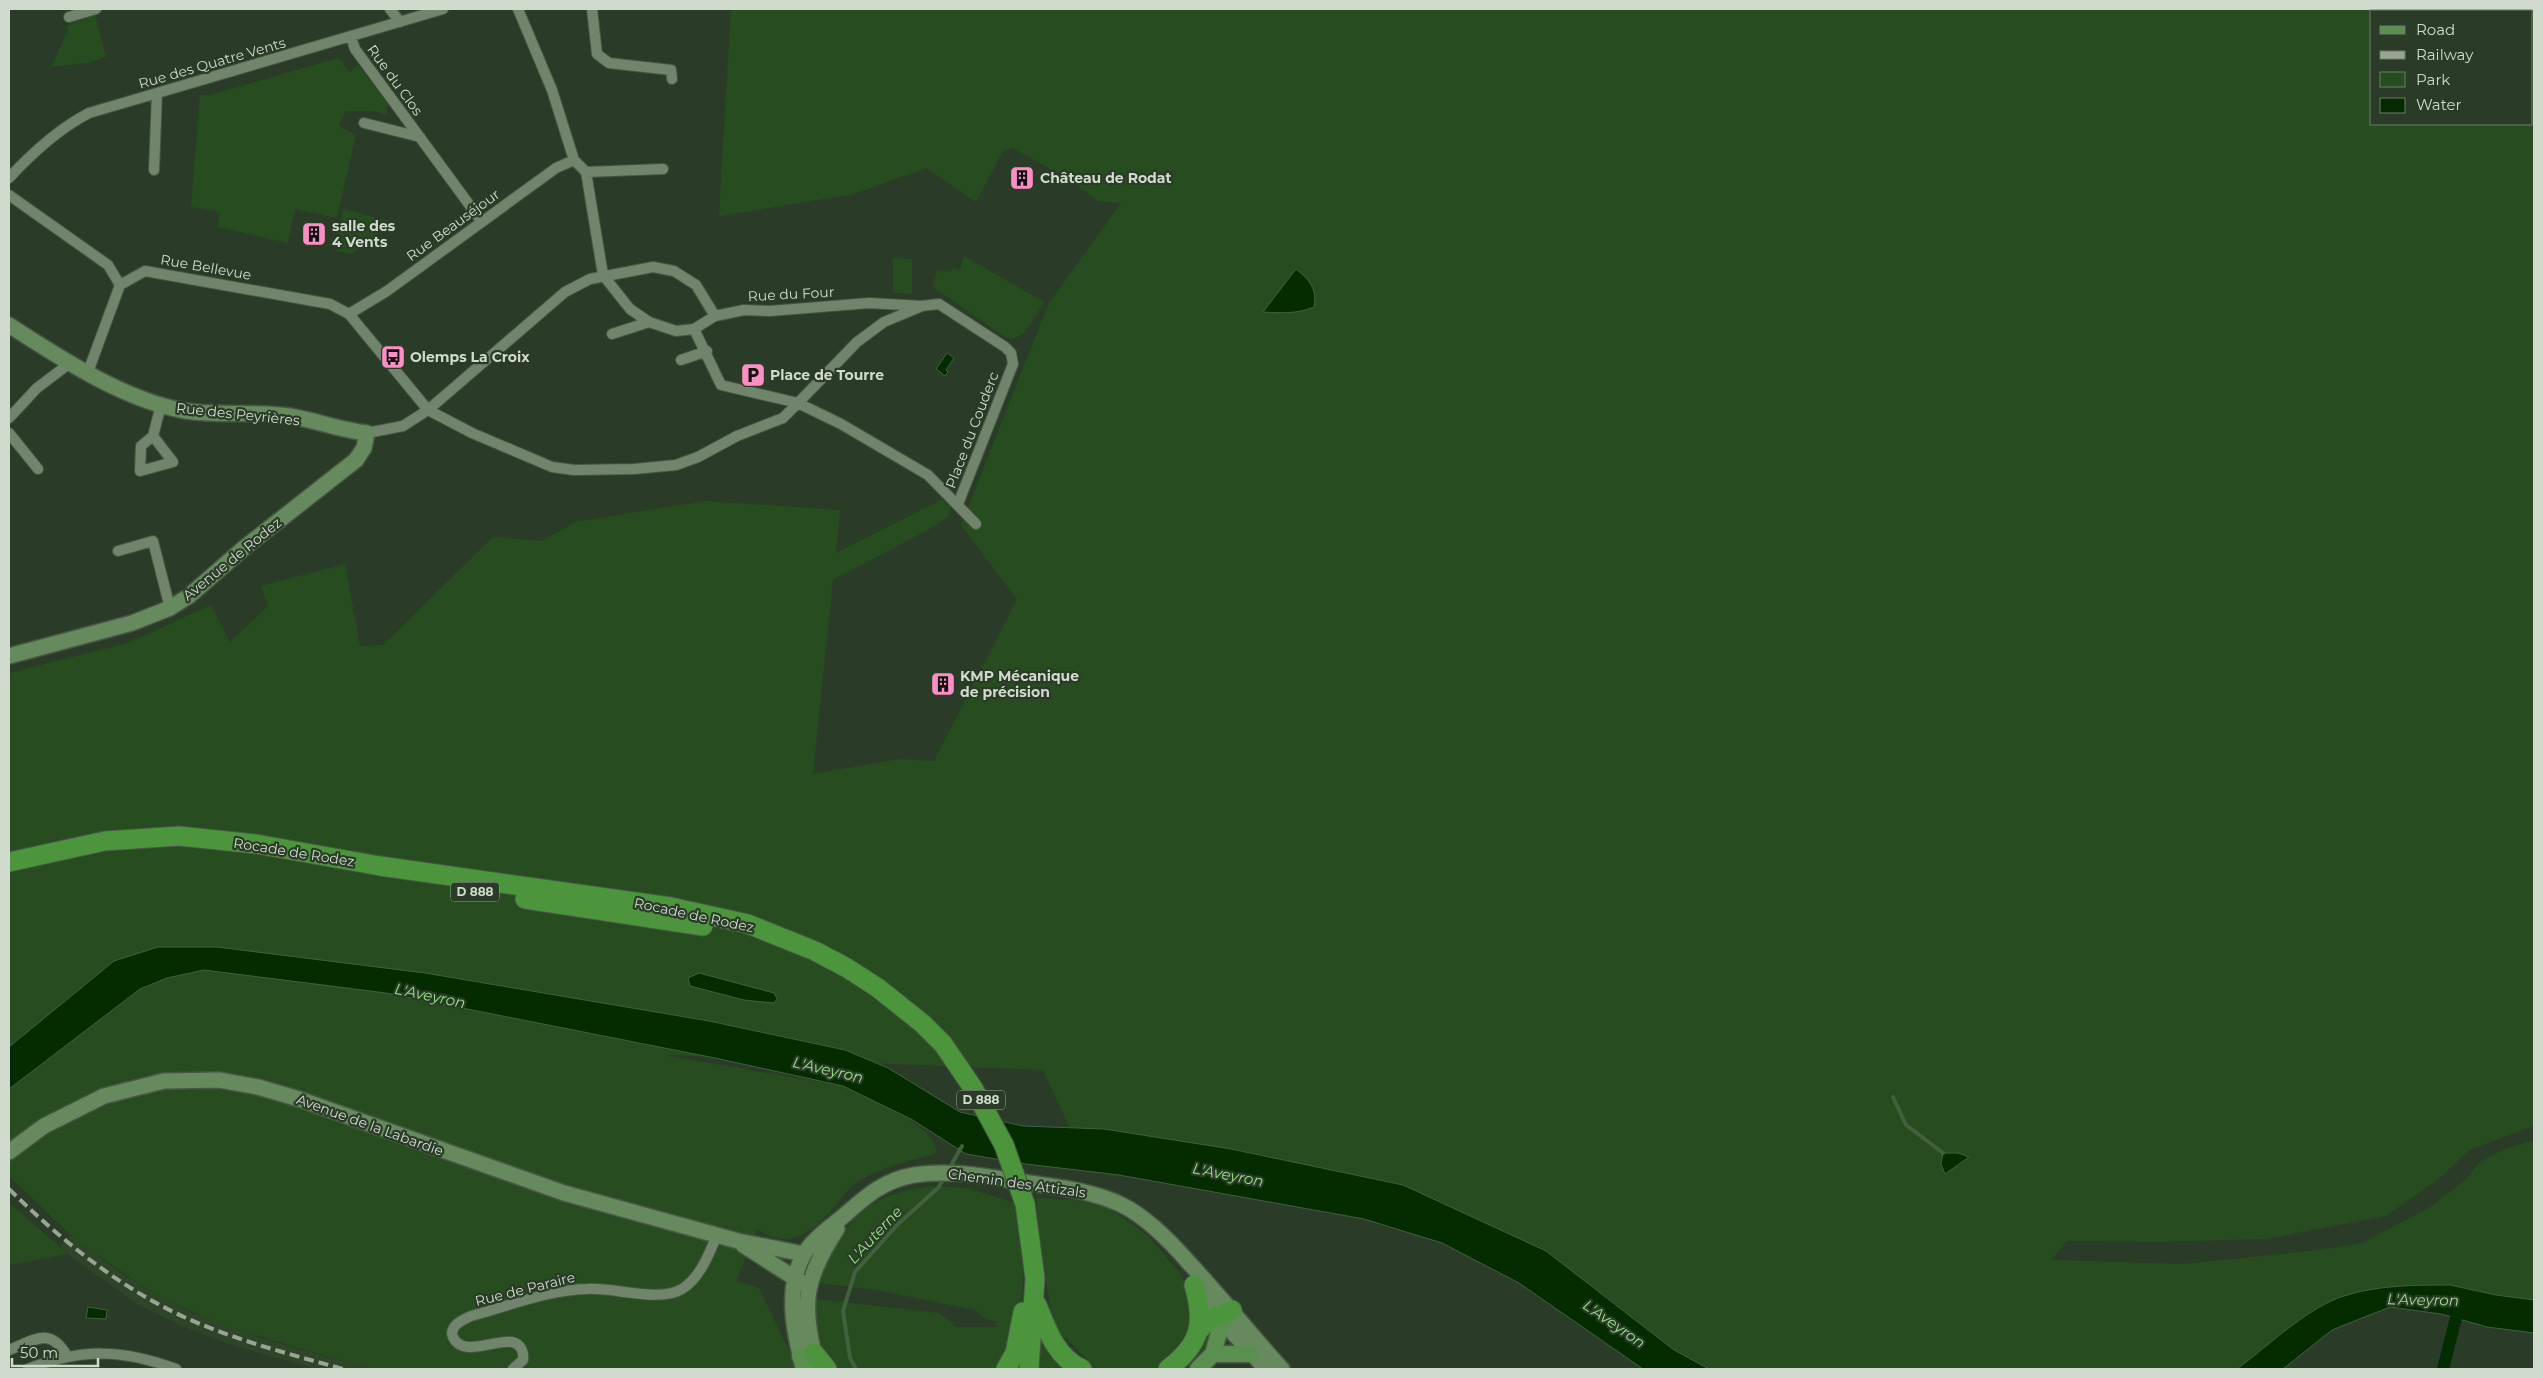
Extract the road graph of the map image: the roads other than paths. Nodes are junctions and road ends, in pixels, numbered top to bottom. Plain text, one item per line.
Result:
1 (96, 9) edge
2 (390, 9) edge
3 (443, 9) edge
4 (518, 9) edge
5 (592, 9) edge
6 (69, 17) dead end
7 (400, 22) junction
8 (351, 37) junction
9 (672, 79) dead end
10 (157, 93) junction
11 (364, 123) dead end
12 (420, 137) junction
13 (574, 160) junction
14 (663, 169) dead end
15 (154, 170) dead end
16 (586, 172) junction
17 (9, 178) edge
18 (9, 195) edge
19 (482, 222) junction
20 (603, 275) junction
21 (120, 285) junction
22 (869, 304) joint
23 (921, 306) junction
24 (349, 314) junction
25 (715, 316) junction
26 (649, 322) junction
27 (9, 325) edge
28 (694, 329) junction
29 (612, 334) dead end
30 (707, 352) junction
31 (681, 360) dead end
32 (70, 363) junction
33 (88, 372) junction
34 (798, 403) junction
35 (161, 405) junction
36 (428, 410) junction
37 (9, 418) edge
38 (9, 433) edge
39 (367, 434) junction
40 (153, 436) dead end
41 (38, 469) dead end
42 (958, 504) junction
43 (976, 524) dead end
44 (118, 551) dead end
45 (170, 608) junction
46 (9, 656) edge
47 (9, 862) edge
48 (9, 876) edge
49 (920, 1027) junction
50 (9, 1152) edge
51 (848, 1212) junction
52 (1158, 1231) junction
53 (717, 1235) junction
54 (1031, 1239) junction
55 (738, 1241) junction
56 (803, 1256) junction
57 (796, 1278) junction
58 (1194, 1285) junction
59 (809, 1287) junction
60 (1035, 1300) junction
61 (1224, 1315) junction
62 (1199, 1330) junction
63 (9, 1350) edge
64 (1213, 1354) junction
65 (1250, 1354) junction
66 (67, 1356) junction
67 (809, 1363) edge
68 (28, 1369) edge
69 (176, 1369) edge
70 (513, 1369) edge
71 (827, 1369) edge
72 (1006, 1369) edge
73 (1028, 1369) edge
74 (1082, 1369) edge
75 (1168, 1369) edge
76 (1198, 1369) edge
77 (1266, 1369) edge
78 (1282, 1369) edge

1 - 6 street
2 - 7 street
3 - 7 street, Rue des Quatre Vents
4 - 13 street
5 - 9 street
7 - 8 street, Rue des Quatre Vents
8 - 10 street, Rue des Quatre Vents
8 - 12 street, Rue du Clos
10 - 15 street
10 - 17 street, Rue des Quatre Vents
11 - 12 street, Rue du Clos
12 - 19 street, Rue du Clos
13 - 16 street
13 - 19 street, Rue Beauséjour
14 - 16 street
16 - 20 street
18 - 21 street
19 - 24 street, Rue Beauséjour
20 - 25 street
20 - 26 street
20 - 36 street
21 - 24 street, Rue Bellevue
21 - 33 street
22 - 23 street, Place du Couderc
22 - 25 street, Rue du Four
23 - 34 street, Place du Couderc
23 - 42 street, Place du Couderc
24 - 36 street
25 - 28 street
26 - 28 street
26 - 29 street
27 - 32 street, Rue des Peyrières
28 - 30 street
30 - 31 street
30 - 34 street
32 - 33 street, Rue des Peyrières
32 - 37 street
33 - 35 street, Rue des Peyrières
34 - 36 street, Place du Couderc
34 - 42 street
35 - 39 street, Rue des Peyrières
35 - 40 street
36 - 39 street
38 - 41 street
39 - 45 street, Avenue de Rodez
42 - 43 street
44 - 45 street
45 - 46 street, Avenue de Rodez
47 - 49 highway, Rocade de Rodez / D 888
48 - 49 highway, Rocade de Rodez / D 888
49 - 54 highway, Rocade de Rodez / D 888, bridge
50 - 53 street, Avenue de la Labardie
51 - 52 street, Chemin des Attizals
51 - 56 street, Chemin des Attizals
51 - 59 street, Chemin des Attizals
52 - 58 street, Chemin des Attizals
52 - 61 street, Chemin des Attizals
53 - 55 street, Avenue de la Labardie
53 - 70 street, Rue de Paraire
54 - 60 highway, D 888
54 - 72 highway
55 - 56 street, Avenue de la Labardie
55 - 57 street, Avenue de la Labardie
56 - 57 street, Chemin des Attizals
56 - 59 street
57 - 59 street
57 - 67 street, Chemin des Attizals
58 - 61 street, Chemin des Attizals
58 - 62 highway
59 - 67 street
60 - 73 highway, D 888
60 - 74 highway
61 - 62 highway
61 - 64 main road
61 - 65 street, Chemin des Attizals
61 - 78 street, Chemin des Attizals
62 - 75 highway
63 - 66 street
64 - 65 main road
64 - 76 main road
65 - 77 street, Chemin des Attizals
66 - 68 street
66 - 69 street
67 - 71 highway

